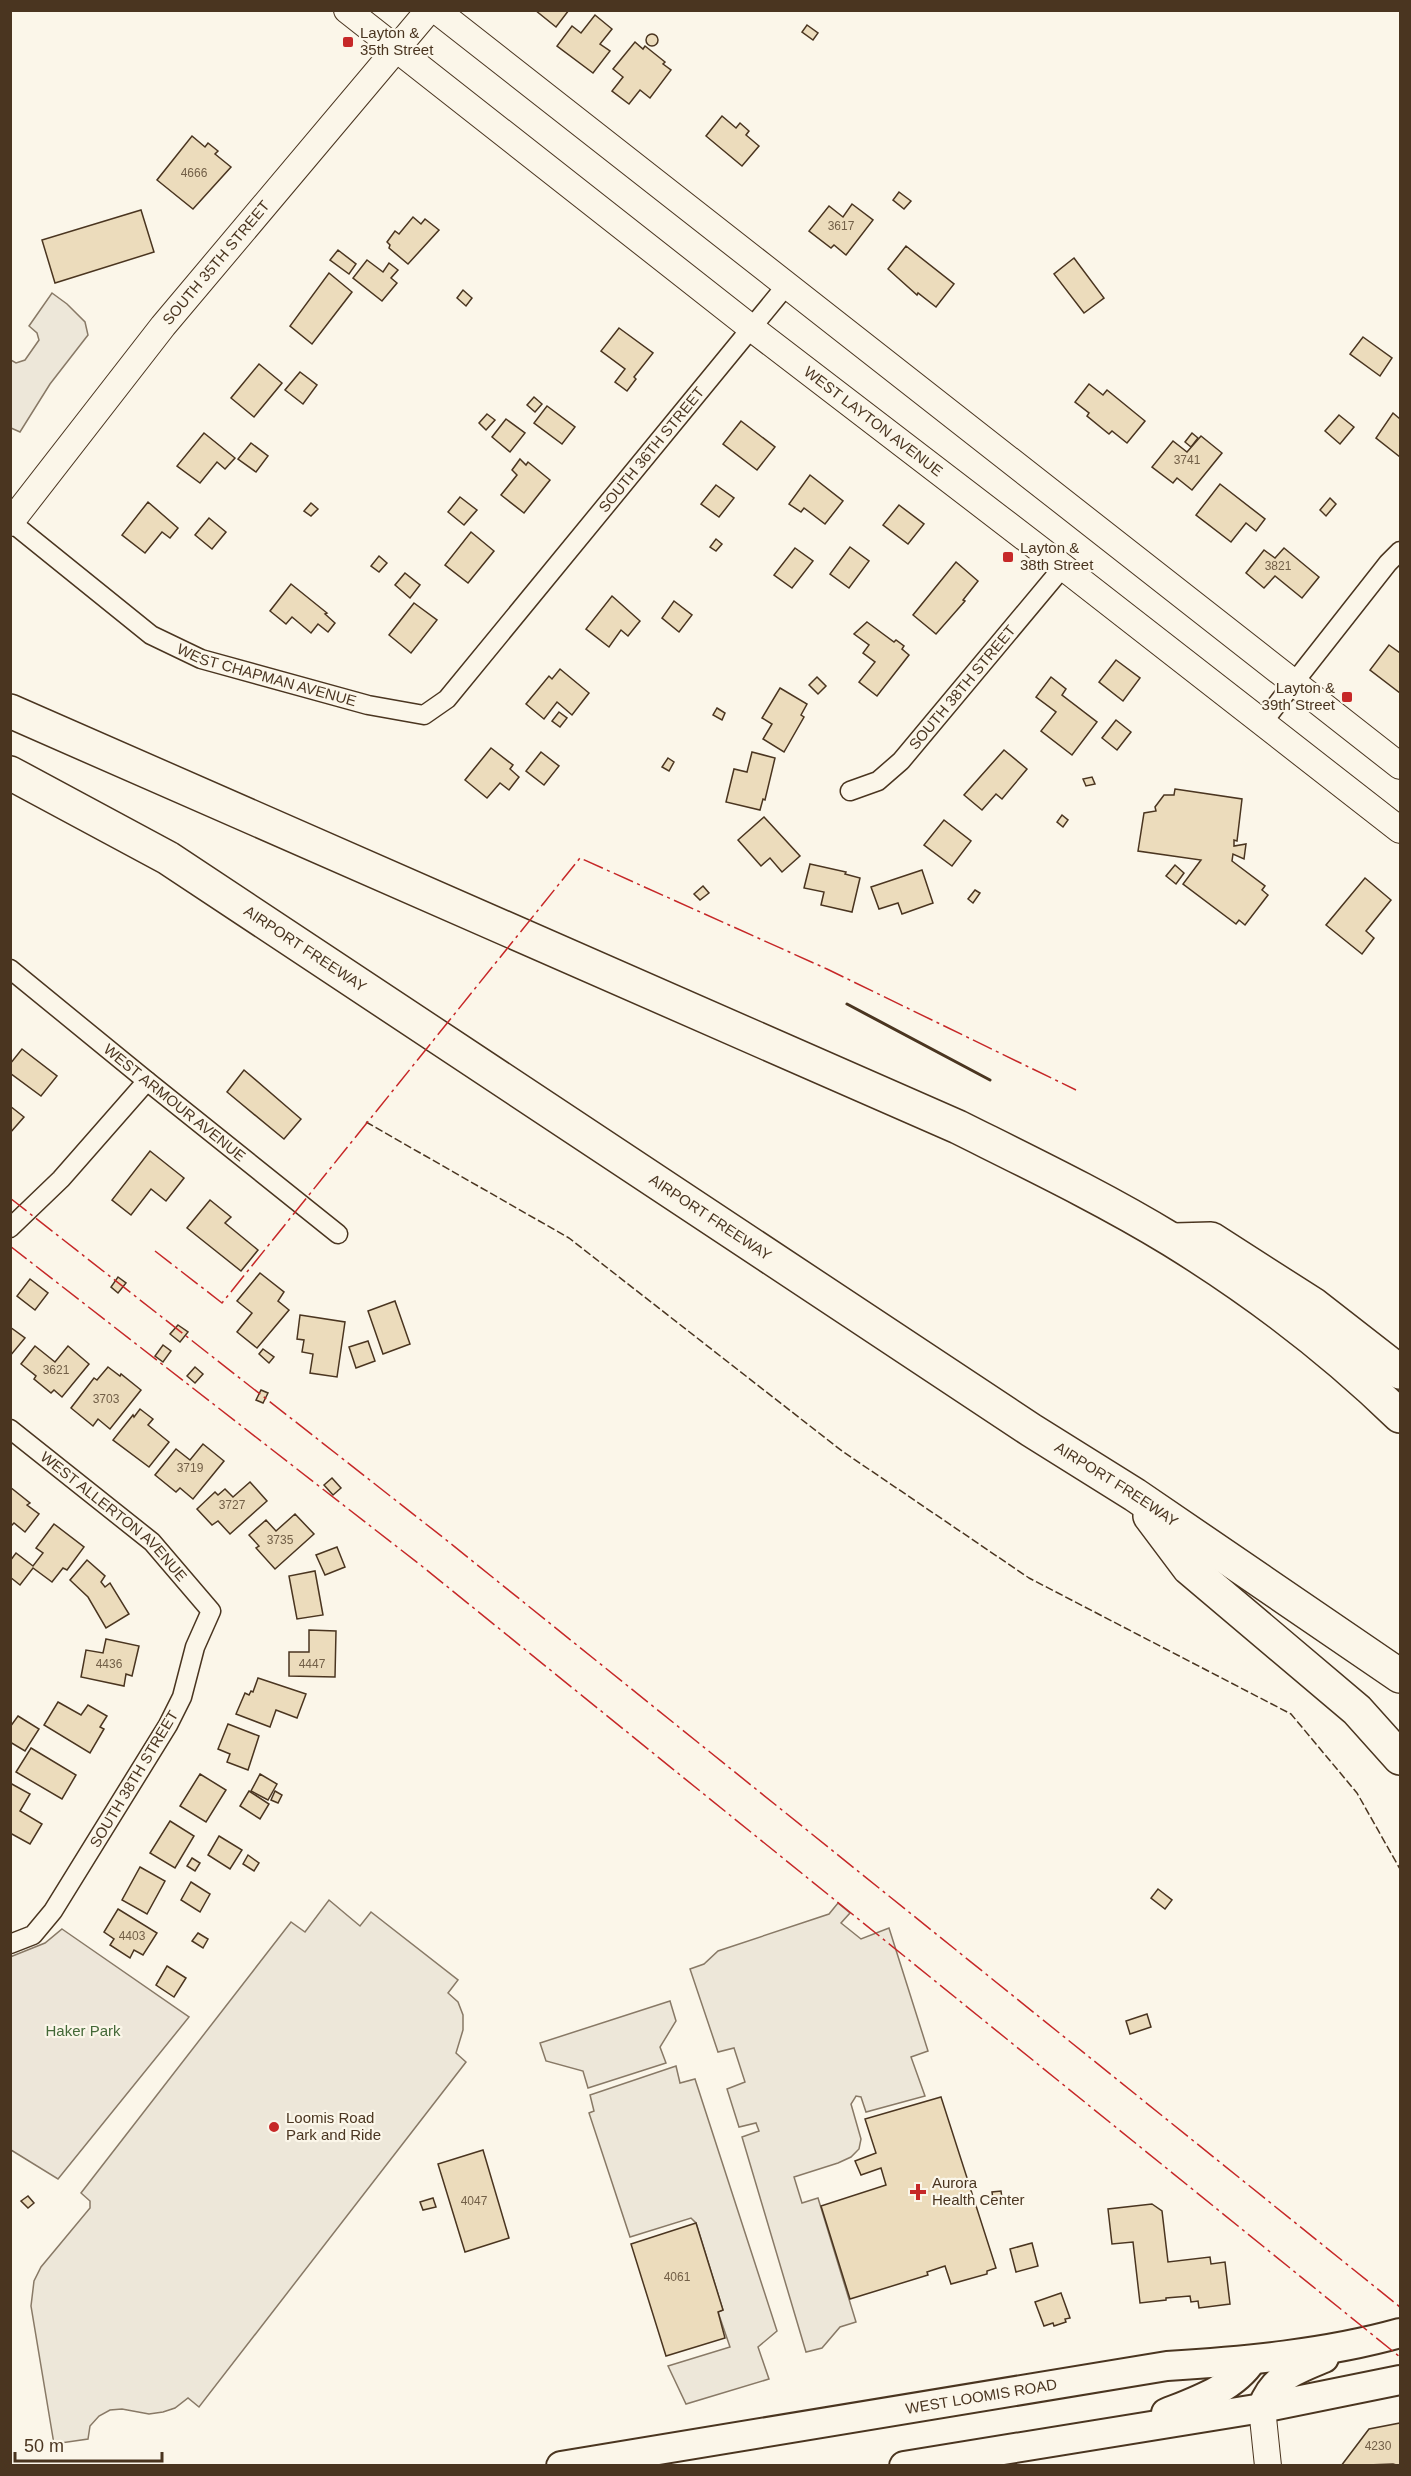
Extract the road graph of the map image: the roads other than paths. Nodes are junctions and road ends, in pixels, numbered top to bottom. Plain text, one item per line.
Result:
1 (347, 10) edge
2 (429, 10) edge
3 (436, 10) edge
4 (396, 49) junction
5 (785, 287) junction
6 (750, 327) junction
7 (11, 523) edge
8 (1401, 551) edge
9 (1063, 567) junction
10 (519, 612) joint
11 (1294, 682) junction
12 (10, 711) edge
13 (1263, 722) junction
14 (1401, 766) edge
15 (10, 773) edge
16 (849, 790) dead end
17 (1401, 830) edge
18 (10, 969) edge
19 (147, 1081) junction
20 (10, 1228) edge
21 (338, 1234) dead end
22 (1173, 1240) junction
23 (1401, 1372) edge
24 (1401, 1416) edge
25 (10, 1429) edge
26 (1135, 1495) junction
27 (211, 1611) joint
28 (1401, 1676) edge
29 (1401, 1758) edge
30 (10, 1944) edge
31 (1401, 2333) edge
32 (1365, 2340) junction
33 (1252, 2360) junction
34 (1401, 2380) edge
35 (1262, 2408) junction
36 (1121, 2431) junction
37 (561, 2466) edge
38 (904, 2466) edge
39 (1268, 2466) edge

1 - 4 main road, WEST LAYTON AVENUE
2 - 4 main road, SOUTH 35TH STREET
3 - 5 main road
4 - 6 main road, WEST LAYTON AVENUE
4 - 7 main road, SOUTH 35TH STREET
5 - 6 street, SOUTH 36TH STREET
5 - 11 main road
6 - 9 main road, WEST LAYTON AVENUE
6 - 10 street, SOUTH 36TH STREET
7 - 10 street, WEST CHAPMAN AVENUE
8 - 11 street
9 - 13 main road, WEST LAYTON AVENUE
9 - 16 street, SOUTH 38TH STREET
11 - 13 street
11 - 14 main road
12 - 22 highway
13 - 17 main road, WEST LAYTON AVENUE
15 - 26 highway, AIRPORT FREEWAY
18 - 19 street, WEST ARMOUR AVENUE
19 - 20 street
19 - 21 street, WEST ARMOUR AVENUE
22 - 23 highway
22 - 24 highway
25 - 27 street, WEST ALLERTON AVENUE
26 - 28 highway, AIRPORT FREEWAY
26 - 29 highway
27 - 30 street, SOUTH 38TH STREET
31 - 32 main road, WEST LOOMIS ROAD
32 - 33 main road, WEST LOOMIS ROAD
32 - 35 main road
33 - 36 main road
33 - 37 main road, WEST LOOMIS ROAD
34 - 35 main road
35 - 36 main road
35 - 39 main road
36 - 38 main road

